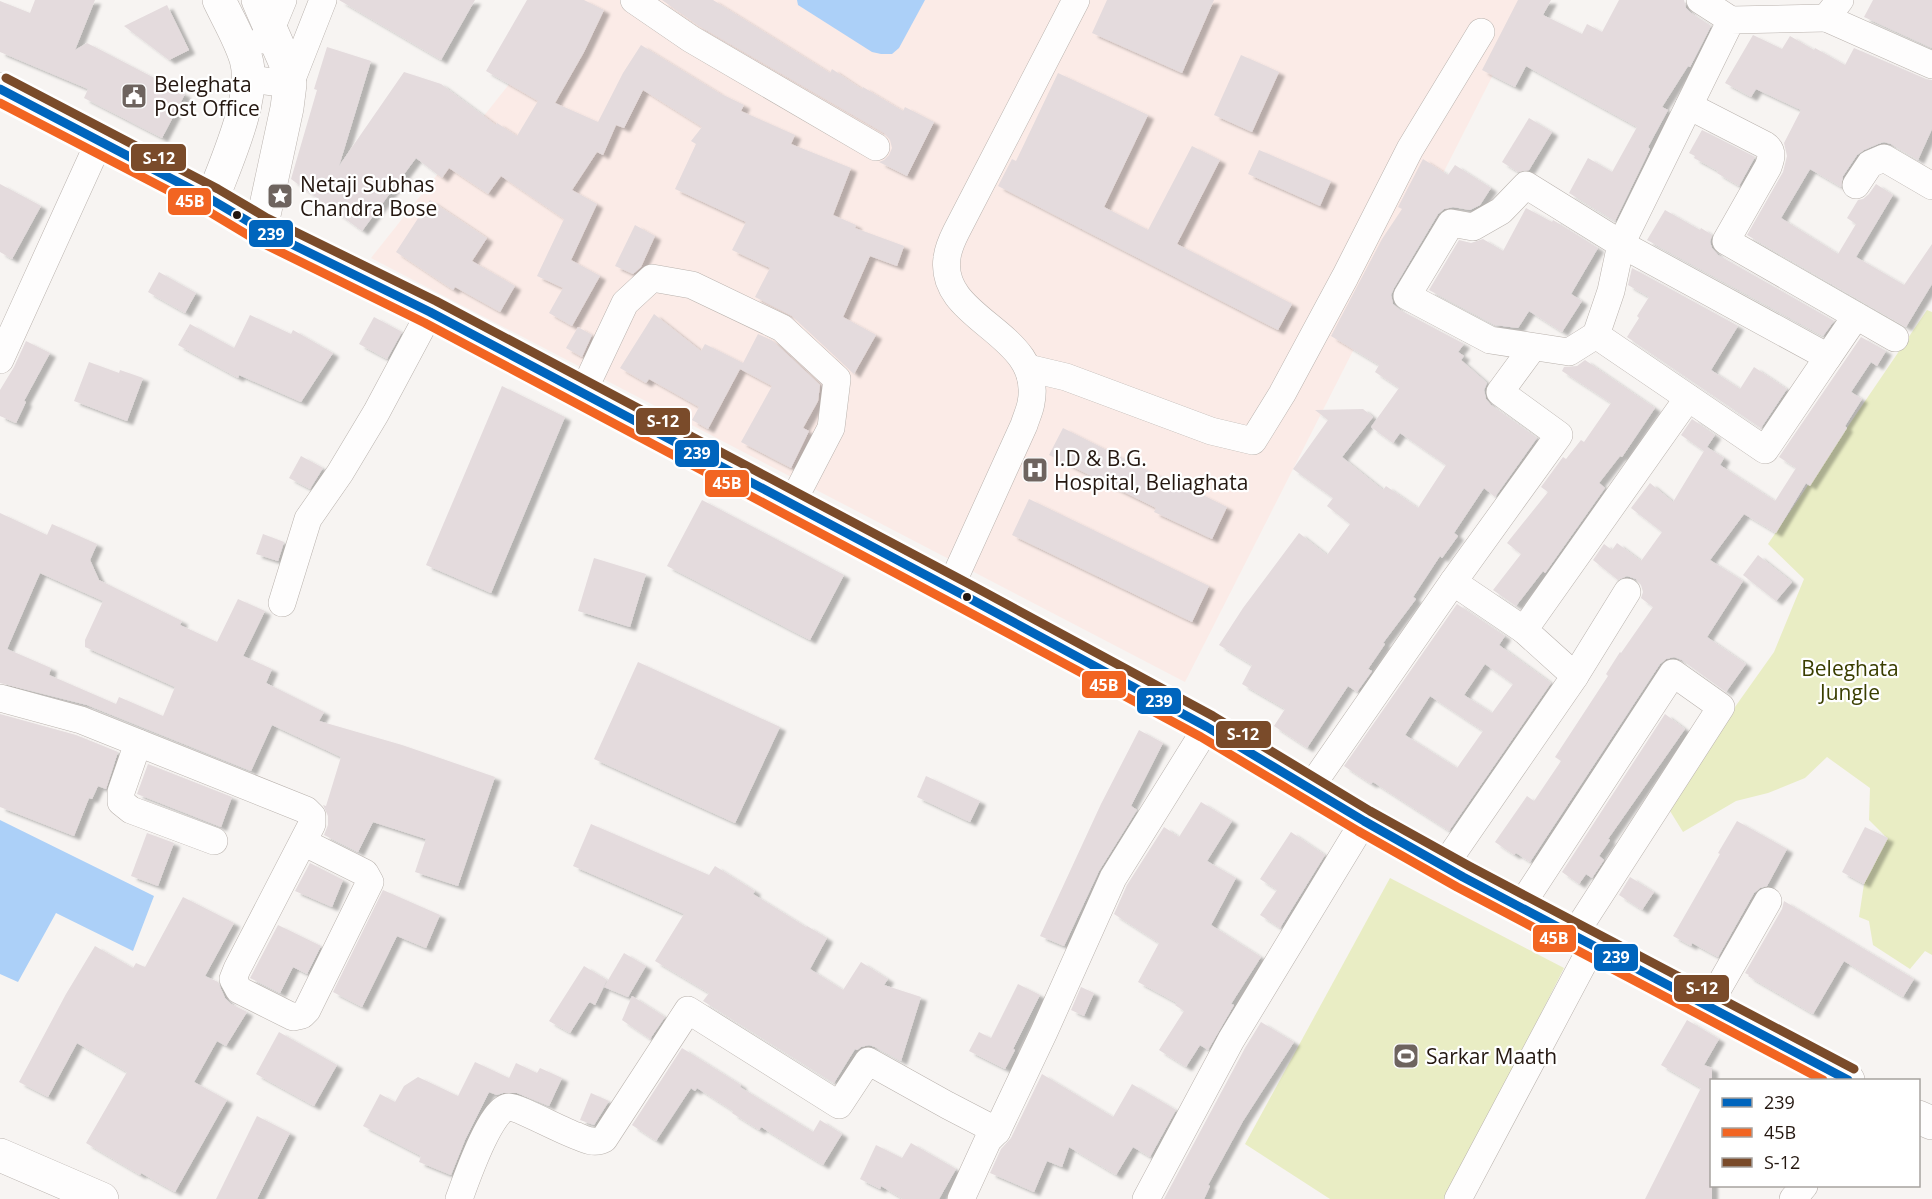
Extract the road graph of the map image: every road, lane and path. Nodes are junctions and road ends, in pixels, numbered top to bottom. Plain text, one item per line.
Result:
1 (219, 0) edge
2 (323, 0) edge
3 (634, 0) edge
4 (1076, 0) edge
5 (1700, 0) edge
6 (1833, 9) edge
7 (271, 10) edge
8 (1731, 20) junction
9 (1481, 32) dead end
10 (1932, 65) edge
11 (247, 69) junction
12 (290, 84) junction
13 (0, 89) edge
14 (1689, 106) junction
15 (99, 142) junction
16 (876, 147) dead end
17 (1930, 180) edge
18 (1856, 185) dead end
19 (212, 200) junction
20 (261, 229) junction
21 (1621, 244) junction
22 (430, 312) junction
23 (1856, 316) junction
24 (1596, 335) junction
25 (1895, 338) dead end
26 (1533, 346) junction
27 (1828, 357) junction
28 (0, 360) edge
29 (1028, 368) junction
30 (582, 394) junction
31 (1688, 398) junction
32 (791, 505) junction
33 (1453, 582) junction
34 (950, 588) junction
35 (1627, 592) dead end
36 (282, 603) dead end
37 (1524, 630) junction
38 (1581, 665) junction
39 (0, 698) edge
40 (1208, 727) junction
41 (138, 743) junction
42 (1310, 788) junction
43 (1364, 821) junction
44 (214, 841) dead end
45 (303, 842) junction
46 (1444, 866) junction
47 (1768, 901) dead end
48 (1520, 907) junction
49 (1583, 940) junction
50 (1708, 1006) junction
51 (1846, 1079) edge
52 (997, 1131) junction
53 (0, 1155) edge
54 (1466, 1197) edge
55 (102, 1199) edge
56 (459, 1199) edge
57 (961, 1199) edge
58 (1146, 1199) edge

1 - 11 main road
2 - 12 street
3 - 16 street
4 - 29 street
5 - 8 street
6 - 8 street
6 - 10 street
7 - 11 street
7 - 12 main road
8 - 14 street
9 - 29 street
11 - 12 street
11 - 19 main road
12 - 20 main road
13 - 15 main road
14 - 21 street
14 - 23 street
15 - 19 main road
15 - 28 street
17 - 18 street
19 - 20 main road
20 - 22 main road
21 - 24 street
21 - 26 street
21 - 27 street
22 - 30 main road
22 - 36 street
23 - 25 street
23 - 27 street
24 - 26 street
24 - 31 street
26 - 33 street
27 - 31 street
29 - 34 street
30 - 32 main road
30 - 32 street
31 - 37 street
32 - 34 main road
33 - 37 street
33 - 42 street
34 - 40 main road
35 - 38 street
37 - 38 street
38 - 46 street
39 - 41 street
40 - 42 main road
40 - 52 street
41 - 44 street
41 - 45 street
42 - 43 main road
43 - 46 main road
43 - 58 street
45 - 45 street
46 - 48 main road
47 - 50 street
48 - 49 main road
48 - 49 street
49 - 50 main road
49 - 54 street
50 - 51 main road
52 - 56 street
52 - 57 street
53 - 55 main road

